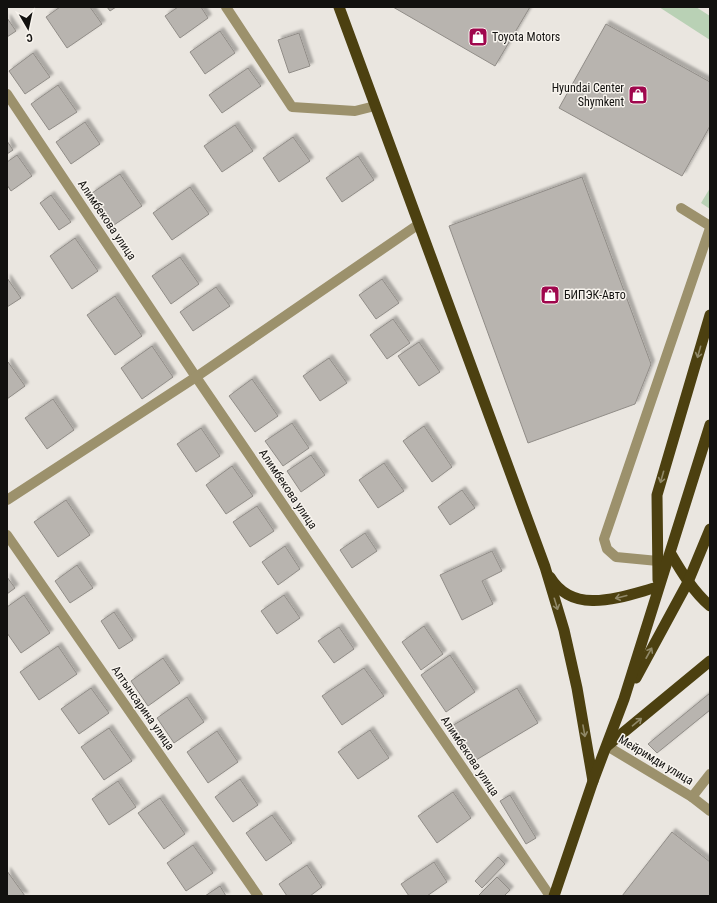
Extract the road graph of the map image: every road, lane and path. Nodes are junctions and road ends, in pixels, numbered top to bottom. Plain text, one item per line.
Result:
1 (226, 7) edge
2 (339, 7) edge
3 (7, 94) edge
4 (375, 106) junction
5 (681, 208) dead end
6 (419, 224) junction
7 (710, 227) edge
8 (710, 315) edge
9 (196, 377) junction
10 (710, 425) edge
11 (7, 500) edge
12 (710, 529) edge
13 (7, 535) edge
14 (671, 554) junction
15 (658, 561) junction
16 (545, 567) junction
17 (688, 582) junction
18 (658, 587) junction
19 (710, 606) edge
20 (710, 661) edge
21 (624, 700) junction
22 (607, 746) junction
23 (710, 774) edge
24 (592, 781) junction
25 (692, 797) junction
26 (710, 811) edge
27 (258, 896) edge
28 (550, 896) edge
29 (554, 896) edge

1 - 4 street
2 - 4 highway
3 - 9 street, Алимбекова улица
4 - 6 highway
5 - 7 street
6 - 9 street
6 - 16 highway
7 - 15 street
8 -> 15 highway
9 - 11 street
9 - 28 street, Алимбекова улица
10 - 14 highway
12 - 17 highway
13 - 27 street, Алтынсарина улица
14 - 17 highway
14 - 18 highway
15 - 18 highway
18 -> 16 highway
16 -> 24 highway
17 - 19 highway
21 -> 17 highway
18 - 21 highway
22 -> 20 highway
21 - 22 highway
22 - 24 highway
22 - 25 street, Мейримди улица
23 - 25 street
24 - 29 highway
25 - 26 street, Мейримди улица

